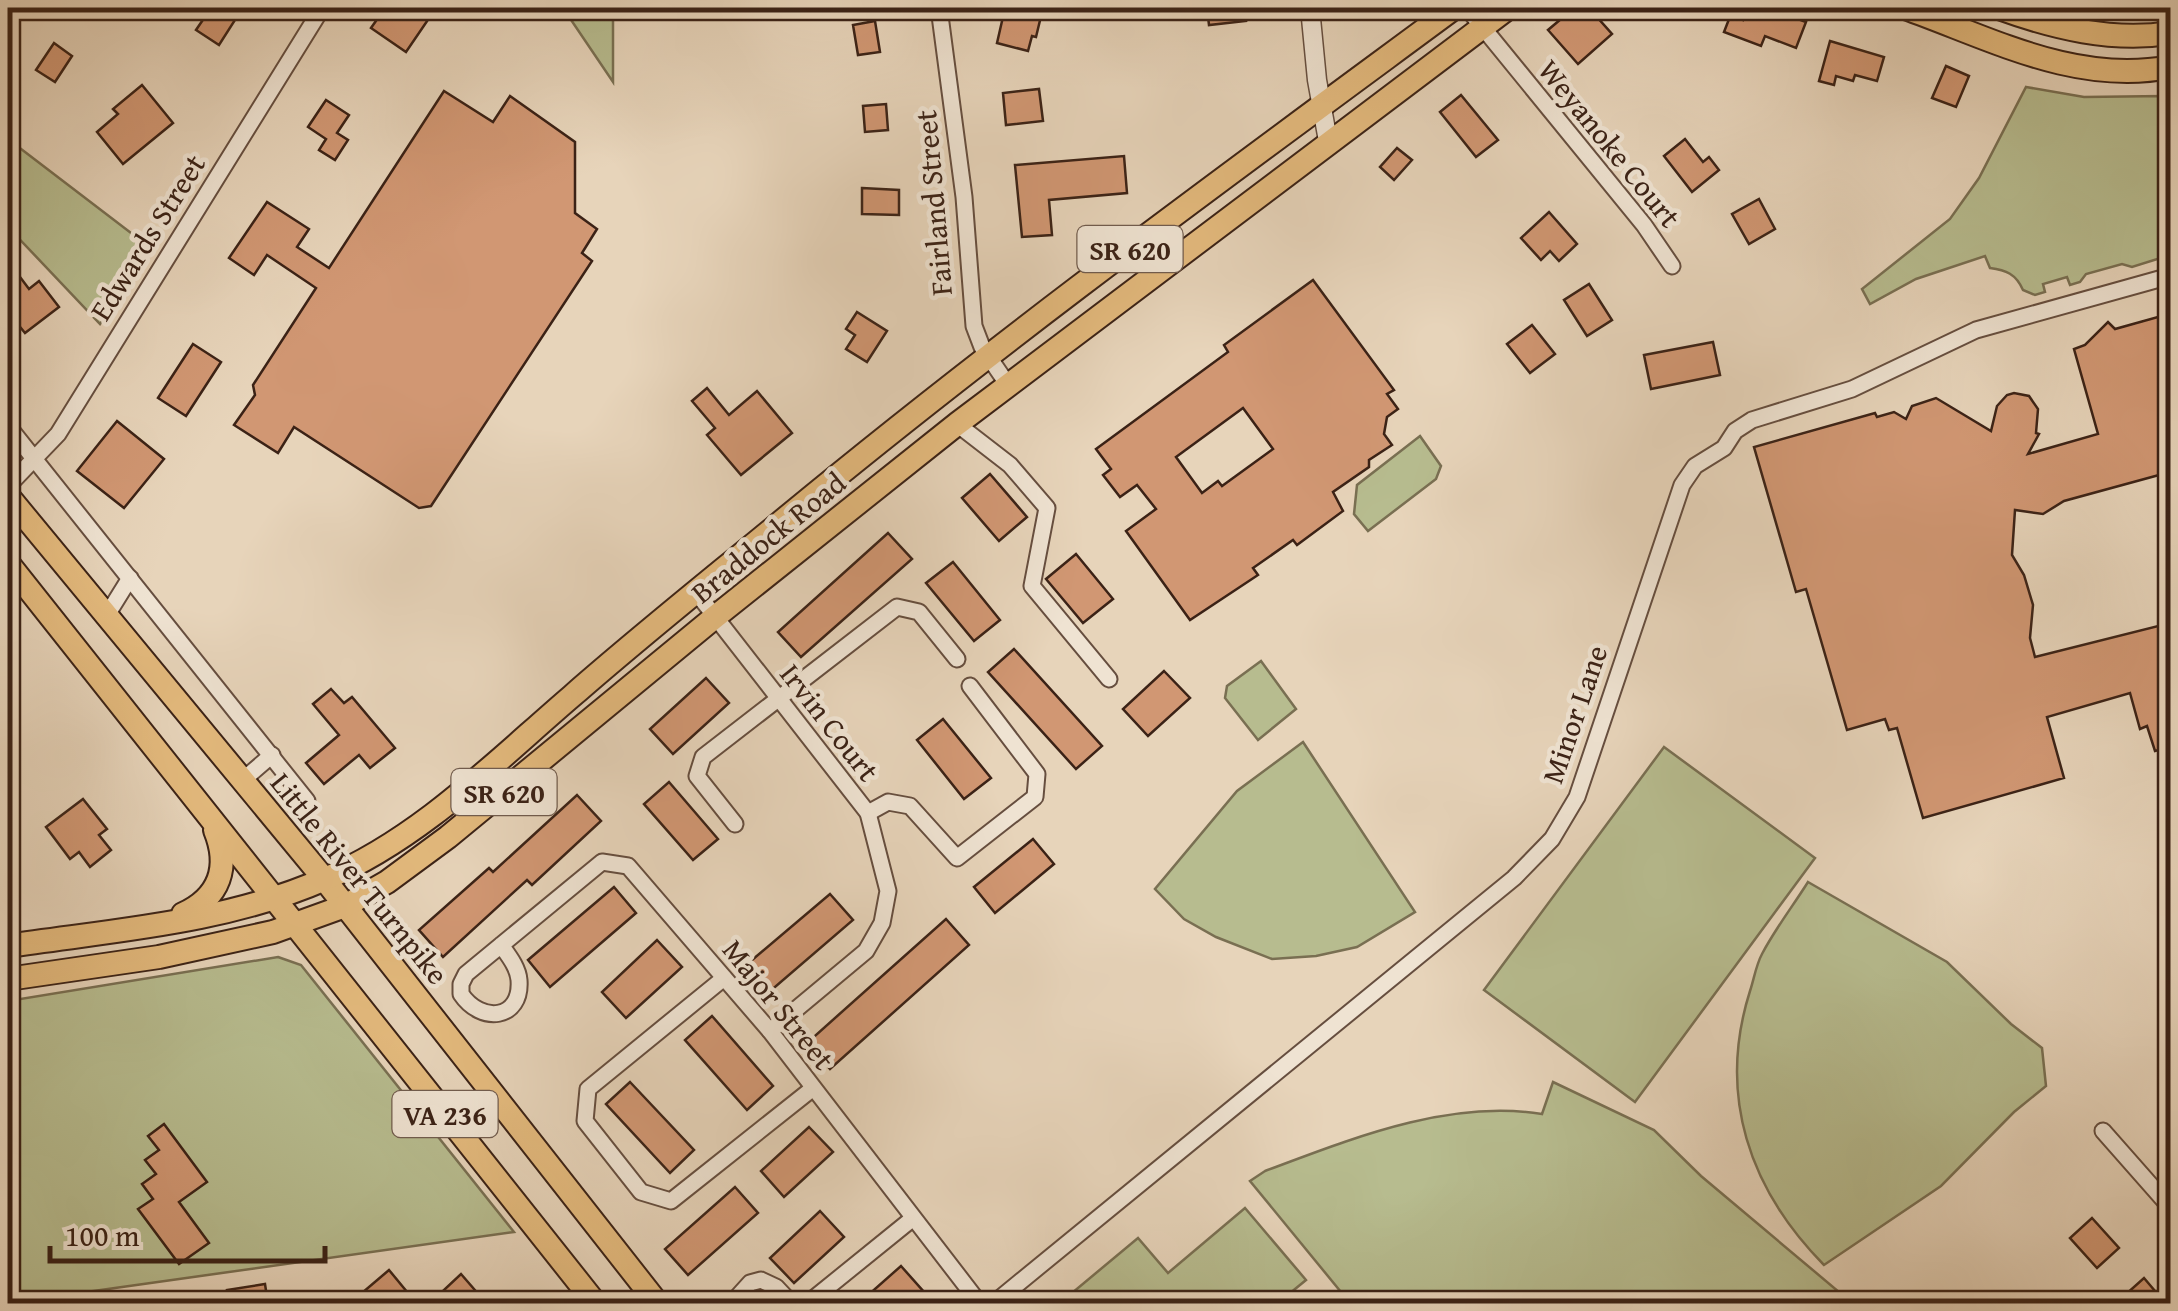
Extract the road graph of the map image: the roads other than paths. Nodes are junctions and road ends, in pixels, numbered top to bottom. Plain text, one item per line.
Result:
1 (322, 8) edge
2 (939, 8) edge
3 (1310, 8) edge
4 (1454, 8) edge
5 (1468, 8) edge
6 (1508, 8) edge
7 (1905, 8) edge
8 (1999, 8) edge
9 (1483, 27) junction
10 (2170, 33) edge
11 (2170, 66) edge
12 (1321, 106) junction
13 (1328, 141) junction
14 (1672, 266) dead end
15 (2170, 276) edge
16 (988, 356) junction
17 (1008, 384) junction
18 (957, 424) junction
19 (8, 426) edge
20 (34, 459) junction
21 (8, 486) edge
22 (8, 496) edge
23 (8, 563) edge
24 (130, 578) junction
25 (696, 592) junction
26 (107, 615) junction
27 (715, 618) junction
28 (956, 660) dead end
29 (1109, 679) dead end
30 (970, 686) dead end
31 (777, 700) junction
32 (272, 756) junction
33 (243, 780) junction
34 (307, 801) dead end
35 (205, 809) junction
36 (868, 812) junction
37 (735, 824) dead end
38 (325, 880) junction
39 (274, 898) junction
40 (346, 906) junction
41 (294, 924) junction
42 (156, 926) junction
43 (501, 945) junction
44 (8, 946) edge
45 (724, 978) junction
46 (8, 979) edge
47 (770, 1031) junction
48 (812, 1089) junction
49 (2103, 1131) dead end
50 (2170, 1207) edge
51 (912, 1219) junction
52 (596, 1304) edge
53 (658, 1304) edge
54 (732, 1304) edge
55 (792, 1304) edge
56 (807, 1304) edge
57 (980, 1304) edge
58 (993, 1304) edge

1 - 20 street, Edwards Street
2 - 16 street, Fairland Street
3 - 12 street
4 - 12 main road, Braddock Road / SR 620
5 - 9 street, Weyanoke Court
6 - 9 main road, Braddock Road / SR 620
7 - 11 main road
8 - 10 main road
9 - 13 main road, Braddock Road / SR 620
9 - 14 street, Weyanoke Court
12 - 13 street
12 - 16 main road, Braddock Road / SR 620
13 - 17 main road, Braddock Road / SR 620
15 - 58 street, Minor Lane
16 - 17 street, Fairland Street
16 - 25 main road, Braddock Road / SR 620
17 - 18 main road, Braddock Road / SR 620
18 - 27 main road, Braddock Road / SR 620
18 - 29 street
19 - 20 street
20 - 21 street, Edwards Street
20 - 24 street
22 - 26 main road, Little River Turnpike / VA 236
23 - 35 main road, VA 236
24 - 26 street
24 - 32 street
25 - 27 street, Irvin Court
25 - 38 main road, Braddock Road / SR 620
26 - 33 main road, Little River Turnpike / VA 236
27 - 31 street, Irvin Court
27 - 40 main road, Braddock Road / SR 620
28 - 31 street
30 - 36 street
31 - 36 street, Irvin Court
31 - 37 street
32 - 33 street
32 - 34 street
33 - 38 main road, Little River Turnpike / VA 236
35 - 39 main road, VA 236
35 - 42 main road
36 - 47 street, Irvin Court
38 - 39 main road, Braddock Road / SR 620
38 - 40 main road, Little River Turnpike / VA 236
39 - 41 main road, VA 236
39 - 42 main road, Braddock Road / SR 620
40 - 41 main road, Braddock Road / SR 620
40 - 53 main road, Little River Turnpike / VA 236
41 - 46 main road, Braddock Road / SR 620
41 - 52 main road, VA 236
42 - 44 main road, Braddock Road / SR 620
43 - 43 street, Major Street
43 - 45 street, Major Street
45 - 47 street, Major Street
45 - 48 street
47 - 48 street, Major Street
48 - 51 street, Major Street
49 - 50 street
51 - 56 street
51 - 57 street, Major Street
54 - 55 street

